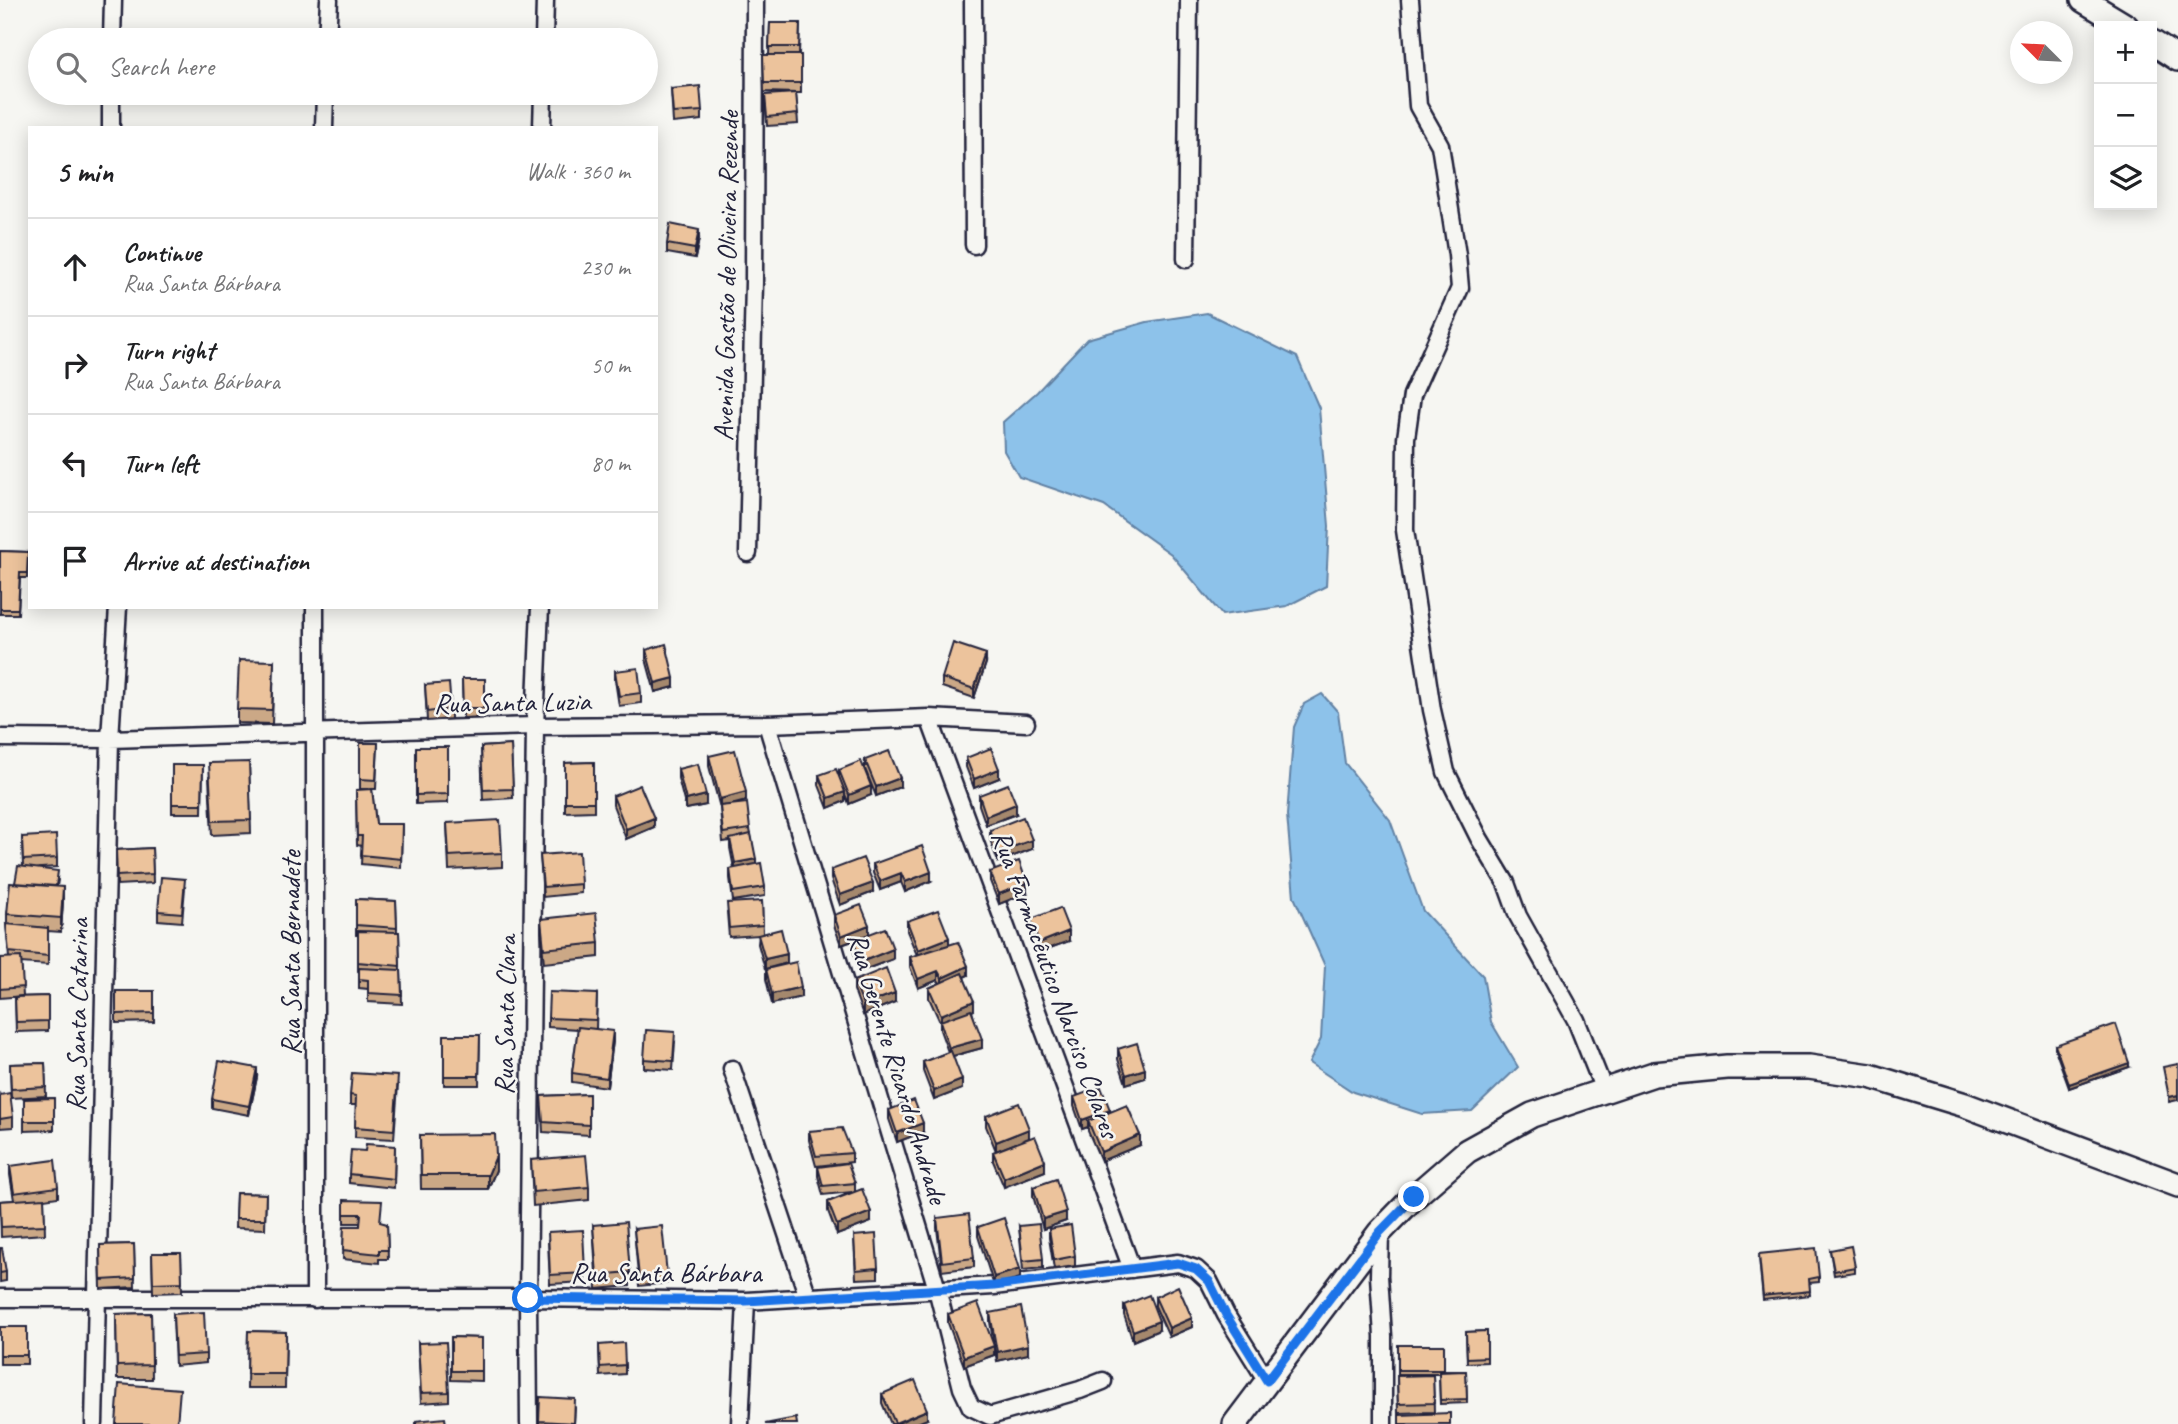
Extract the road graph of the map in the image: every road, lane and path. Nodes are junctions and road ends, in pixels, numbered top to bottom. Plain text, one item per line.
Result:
1 (113, 0) edge
2 (329, 0) edge
3 (545, 0) edge
4 (755, 0) edge
5 (973, 0) edge
6 (1189, 0) edge
7 (1410, 0) edge
8 (2084, 0) edge
9 (2118, 21) edge
10 (112, 28) edge
11 (328, 28) edge
12 (544, 28) edge
13 (2157, 45) edge
14 (2178, 59) edge
15 (111, 105) edge
16 (325, 105) edge
17 (543, 105) edge
18 (111, 126) edge
19 (324, 126) edge
20 (542, 126) edge
21 (974, 245) dead end
22 (1186, 259) dead end
23 (748, 553) dead end
24 (118, 609) edge
25 (315, 609) edge
26 (540, 609) edge
27 (929, 718) junction
28 (1026, 723) dead end
29 (767, 724) junction
30 (535, 726) junction
31 (316, 734) junction
32 (0, 738) edge
33 (110, 739) junction
34 (732, 1069) dead end
35 (1604, 1090) junction
36 (2178, 1185) edge
37 (1380, 1232) junction
38 (1132, 1269) junction
39 (937, 1289) junction
40 (808, 1297) junction
41 (0, 1298) edge
42 (96, 1298) junction
43 (528, 1298) junction
44 (315, 1299) junction
45 (746, 1301) junction
46 (1103, 1381) dead end
47 (1267, 1381) junction
48 (94, 1424) edge
49 (529, 1424) edge
50 (740, 1424) edge
51 (1235, 1424) edge
52 (1383, 1424) edge

1 - 10 street
2 - 11 street
3 - 12 street
4 - 23 street, Avenida Gastão de Oliveira Rezende
5 - 21 street
6 - 22 street
7 - 35 street
8 - 9 street
13 - 14 street
15 - 18 street
16 - 19 street
17 - 20 street
24 - 33 street, Rua Santa Catarina
25 - 31 street, Rua Santa Bernadete
26 - 30 street, Rua Santa Clara
27 - 28 street, Rua Santa Luzia
27 - 29 street, Rua Santa Luzia
27 - 38 street, Rua Farmacêutico Narciso Colares
29 - 30 street, Rua Santa Luzia
29 - 39 street, Rua Gerente Ricardo Andrade
30 - 31 street, Rua Santa Luzia
30 - 43 street, Rua Santa Clara
31 - 33 street, Rua Santa Luzia
31 - 44 street, Rua Santa Bernadete
32 - 33 street, Rua Santa Luzia
33 - 42 street, Rua Santa Catarina
34 - 40 street
35 - 36 street
35 - 37 street
37 - 47 street
37 - 52 street
38 - 39 street, Rua Santa Bárbara
38 - 47 street, Rua Santa Bárbara
39 - 40 street, Rua Santa Bárbara
39 - 46 street, Rua Gerente Ricardo Andrade
40 - 45 street, Rua Santa Bárbara
41 - 42 street, Rua Santa Bárbara
42 - 44 street, Rua Santa Bárbara
42 - 48 street, Rua Santa Catarina
43 - 44 street, Rua Santa Bárbara
43 - 45 street, Rua Santa Bárbara
43 - 49 street, Rua Santa Clara
45 - 50 street
47 - 51 street

